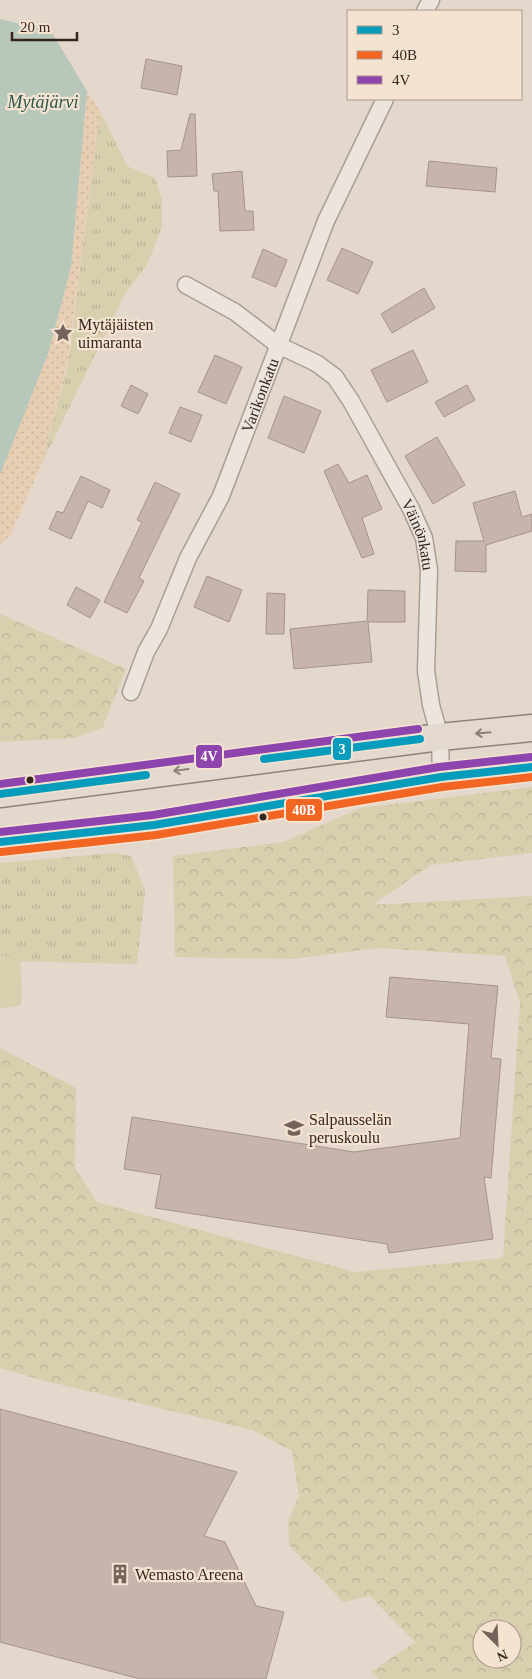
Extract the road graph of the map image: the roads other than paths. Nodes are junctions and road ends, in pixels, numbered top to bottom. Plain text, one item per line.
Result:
1 (385, 100) edge
2 (186, 285) dead end
3 (278, 344) junction
4 (131, 692) dead end
5 (532, 728) edge
6 (440, 737) junction
7 (532, 767) edge
8 (441, 777) junction
9 (0, 794) edge
10 (0, 842) edge

1 - 3 street, Varikonkatu
2 - 3 street, Väinönkatu
3 - 4 street, Varikonkatu
3 - 6 street, Väinönkatu
5 -> 6 main road
6 - 8 street, Väinönkatu
6 -> 9 main road
7 - 8 main road
8 - 10 main road

